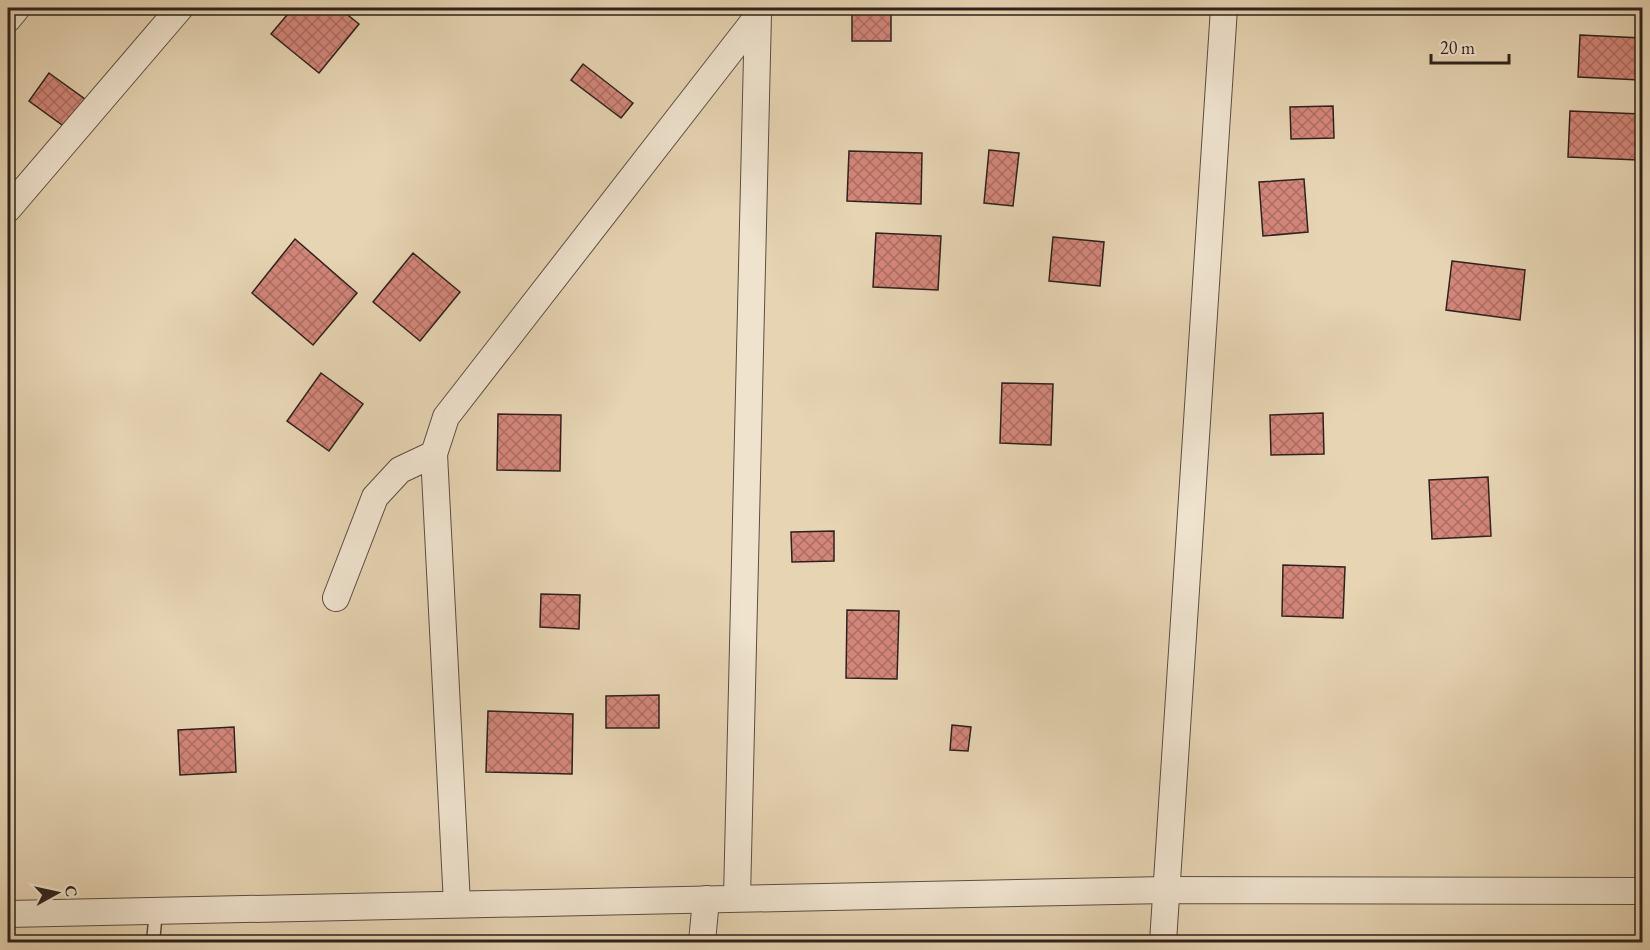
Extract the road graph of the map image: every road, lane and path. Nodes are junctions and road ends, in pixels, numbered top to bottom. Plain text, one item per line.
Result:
1 (17, 8) edge
2 (180, 8) edge
3 (1224, 8) edge
4 (758, 12) edge
5 (8, 20) edge
6 (8, 209) edge
7 (434, 454) junction
8 (336, 598) dead end
9 (1166, 890) junction
10 (1642, 891) edge
11 (737, 898) junction
12 (706, 899) junction
13 (457, 904) junction
14 (156, 911) junction
15 (8, 914) edge
16 (153, 942) edge
17 (702, 942) edge
18 (1162, 942) edge

1 - 5 street
2 - 6 street
3 - 9 street
4 - 7 street
4 - 11 street
7 - 8 street
7 - 13 street
9 - 10 street
9 - 11 street
9 - 18 street
11 - 12 street
12 - 13 street
12 - 17 street
13 - 14 street
14 - 15 street
14 - 16 lane

